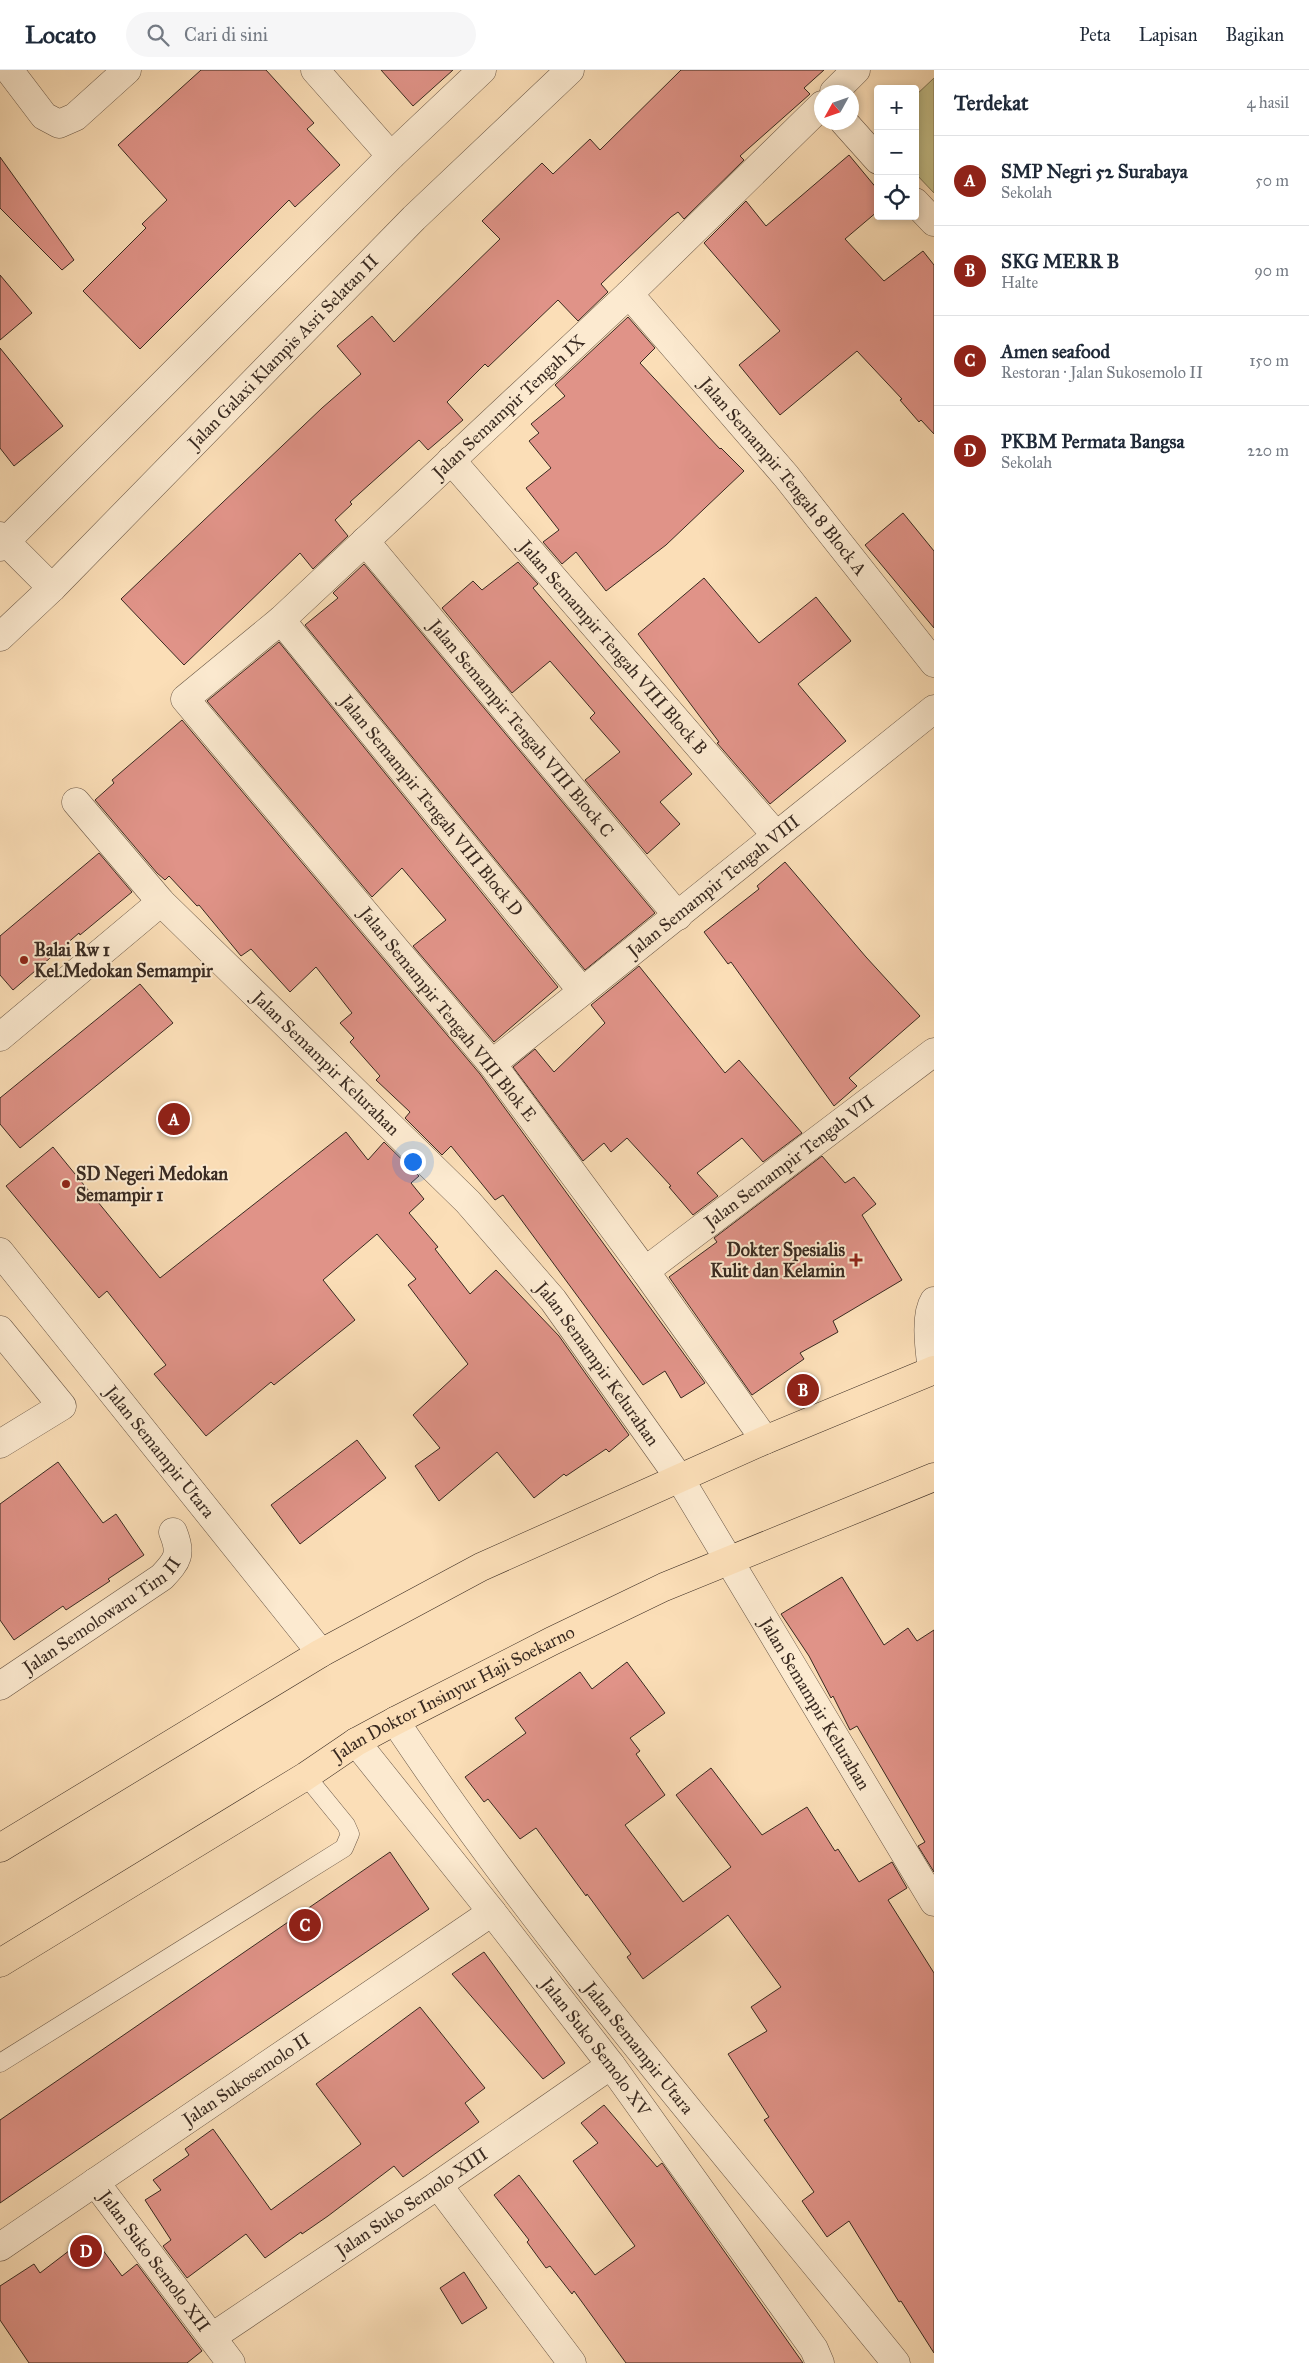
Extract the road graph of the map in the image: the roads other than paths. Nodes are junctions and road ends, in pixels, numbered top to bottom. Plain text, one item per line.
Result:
1 (9, 70) edge
2 (127, 70) edge
3 (315, 70) edge
4 (482, 70) edge
5 (570, 70) edge
6 (856, 70) edge
7 (841, 85) edge
8 (814, 113) edge
9 (851, 130) edge
10 (391, 156) junction
11 (874, 156) edge
12 (919, 206) edge
13 (934, 222) edge
14 (629, 294) junction
15 (452, 460) junction
16 (365, 541) junction
17 (2, 542) edge
18 (52, 588) junction
19 (281, 620) junction
20 (0, 637) edge
21 (934, 663) edge
22 (185, 698) joint
23 (934, 709) edge
24 (76, 802) dead end
25 (775, 834) junction
26 (161, 902) junction
27 (678, 916) junction
28 (582, 991) junction
29 (0, 1037) edge
30 (934, 1052) edge
31 (492, 1064) junction
32 (0, 1252) edge
33 (645, 1271) junction
34 (934, 1301) edge
35 (0, 1330) edge
36 (933, 1371) edge
37 (765, 1440) junction
38 (0, 1444) edge
39 (934, 1477) edge
40 (680, 1479) junction
41 (173, 1532) dead end
42 (729, 1560) junction
43 (321, 1653) junction
44 (0, 1686) edge
45 (394, 1721) junction
46 (356, 1742) junction
47 (306, 1776) junction
48 (0, 1848) edge
49 (931, 1891) edge
50 (492, 1912) junction
51 (0, 1963) edge
52 (0, 2063) edge
53 (611, 2065) junction
54 (95, 2182) junction
55 (438, 2185) junction
56 (0, 2247) edge
57 (212, 2337) junction
58 (231, 2363) edge
59 (572, 2363) edge
60 (820, 2363) edge
61 (896, 2363) edge

1 - 2 street
3 - 10 street
4 - 10 street
5 - 18 street, Jalan Galaxi Klampis Asri Selatan II
6 - 7 street
8 - 14 street, Jalan Semampir Tengah IX
9 - 11 street
10 - 17 street
12 - 13 street
14 - 15 street, Jalan Semampir Tengah IX
14 - 21 street, Jalan Semampir Tengah 8 Block A
15 - 16 street, Jalan Semampir Tengah IX
15 - 25 street, Jalan Semampir Tengah VIII Block B
16 - 19 street, Jalan Semampir Tengah IX
16 - 27 street, Jalan Semampir Tengah VIII Block C
17 - 18 street
18 - 20 street, Jalan Galaxi Klampis Asri Selatan II
19 - 22 street, Jalan Semampir Tengah IX
19 - 28 street, Jalan Semampir Tengah VIII Block D
22 - 31 street, Jalan Semampir Tengah VIII Blok E
23 - 25 street, Jalan Semampir Tengah VIII
24 - 26 street, Jalan Semampir Kelurahan
25 - 27 street, Jalan Semampir Tengah VIII
26 - 29 street
26 - 40 street, Jalan Semampir Kelurahan
27 - 28 street, Jalan Semampir Tengah VIII
28 - 31 street, Jalan Semampir Tengah VIII
30 - 33 street, Jalan Semampir Tengah VII
31 - 33 street, Jalan Semampir Tengah VIII Blok E
32 - 43 street, Jalan Semampir Utara
33 - 37 street, Jalan Semampir Tengah VIII Blok E
34 - 36 street
35 - 38 street
36 - 37 main road
37 - 40 main road
39 - 42 main road, Jalan Doktor Insinyur Haji Soekarno
40 - 42 street, Jalan Semampir Kelurahan
40 - 43 main road
41 - 44 street, Jalan Semolowaru Tim II
42 - 45 main road, Jalan Doktor Insinyur Haji Soekarno
42 - 49 street, Jalan Semampir Kelurahan
43 - 48 main road
45 - 46 main road, Jalan Doktor Insinyur Haji Soekarno
45 - 61 street, Jalan Semampir Utara
46 - 47 main road, Jalan Doktor Insinyur Haji Soekarno
46 - 50 street, Jalan Suko Semolo XV
47 - 51 main road, Jalan Doktor Insinyur Haji Soekarno
47 - 52 lane
50 - 53 street, Jalan Suko Semolo XV
50 - 54 street, Jalan Sukosemolo II
53 - 55 street, Jalan Suko Semolo XIII
53 - 60 street, Jalan Suko Semolo XV
54 - 56 street, Jalan Sukosemolo II
54 - 57 street, Jalan Suko Semolo XII
55 - 57 street, Jalan Suko Semolo XIII
55 - 59 street
57 - 58 street, Jalan Suko Semolo XII

